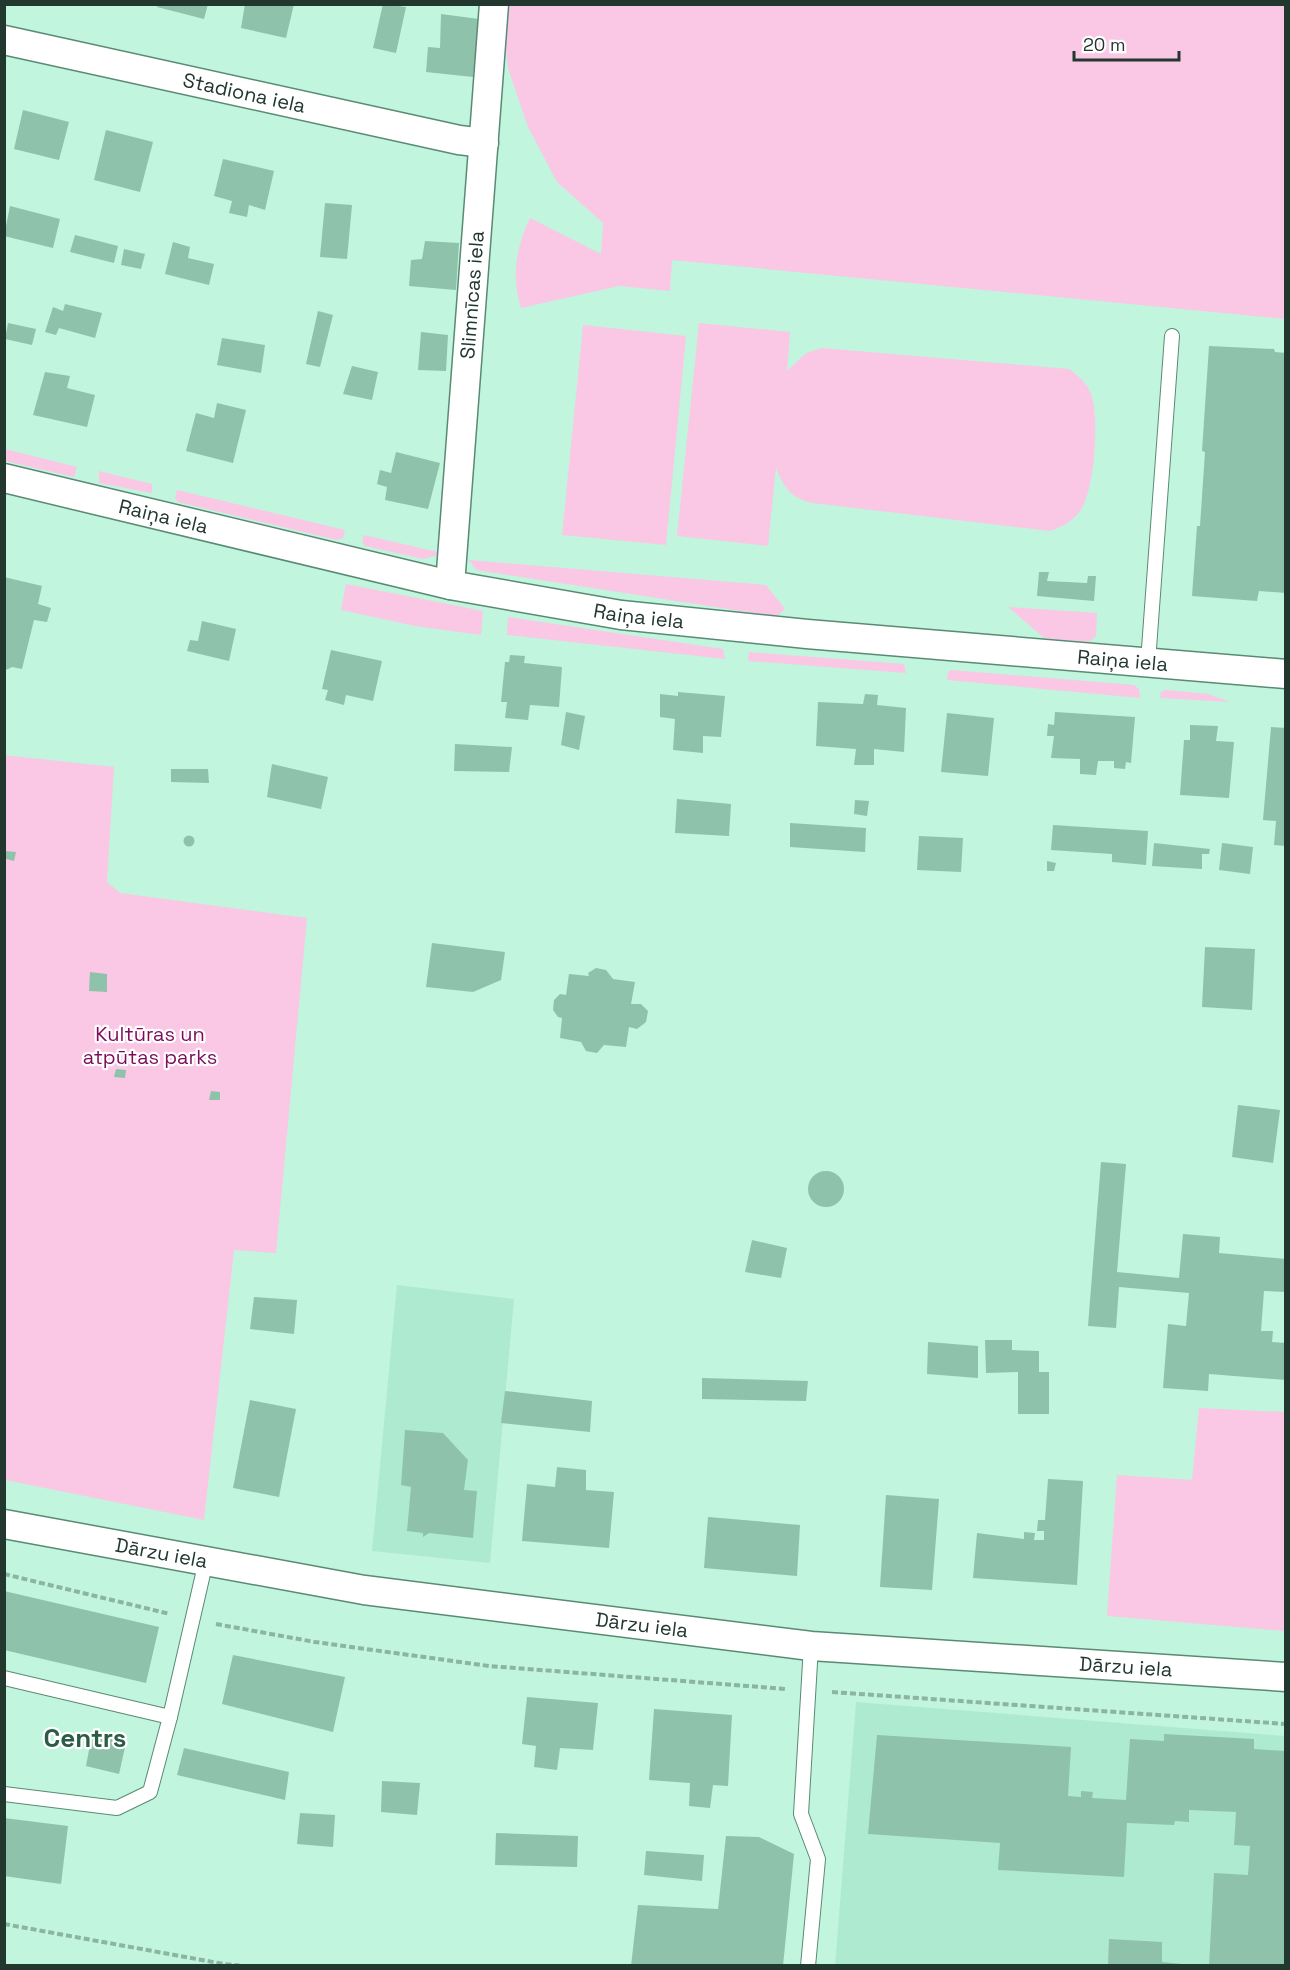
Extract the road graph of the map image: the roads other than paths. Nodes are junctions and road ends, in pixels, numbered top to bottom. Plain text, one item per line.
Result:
1 (494, 4) edge
2 (4, 40) edge
3 (484, 143) junction
4 (1172, 336) dead end
5 (4, 478) edge
6 (450, 585) junction
7 (1148, 662) junction
8 (1286, 674) edge
9 (4, 1524) edge
10 (206, 1561) junction
11 (812, 1646) junction
12 (1286, 1677) edge
13 (4, 1678) edge
14 (170, 1717) junction
15 (4, 1794) edge
16 (808, 1965) edge

1 - 3 street, Slimnīcas iela
2 - 3 street, Stadiona iela
3 - 6 street, Slimnīcas iela
4 - 7 lane
5 - 6 street, Raiņa iela
6 - 7 street, Raiņa iela
7 - 8 street, Raiņa iela
9 - 10 street, Dārzu iela
10 - 11 street, Dārzu iela
10 - 14 lane
11 - 12 street, Dārzu iela
11 - 16 lane
13 - 14 lane
14 - 15 lane

